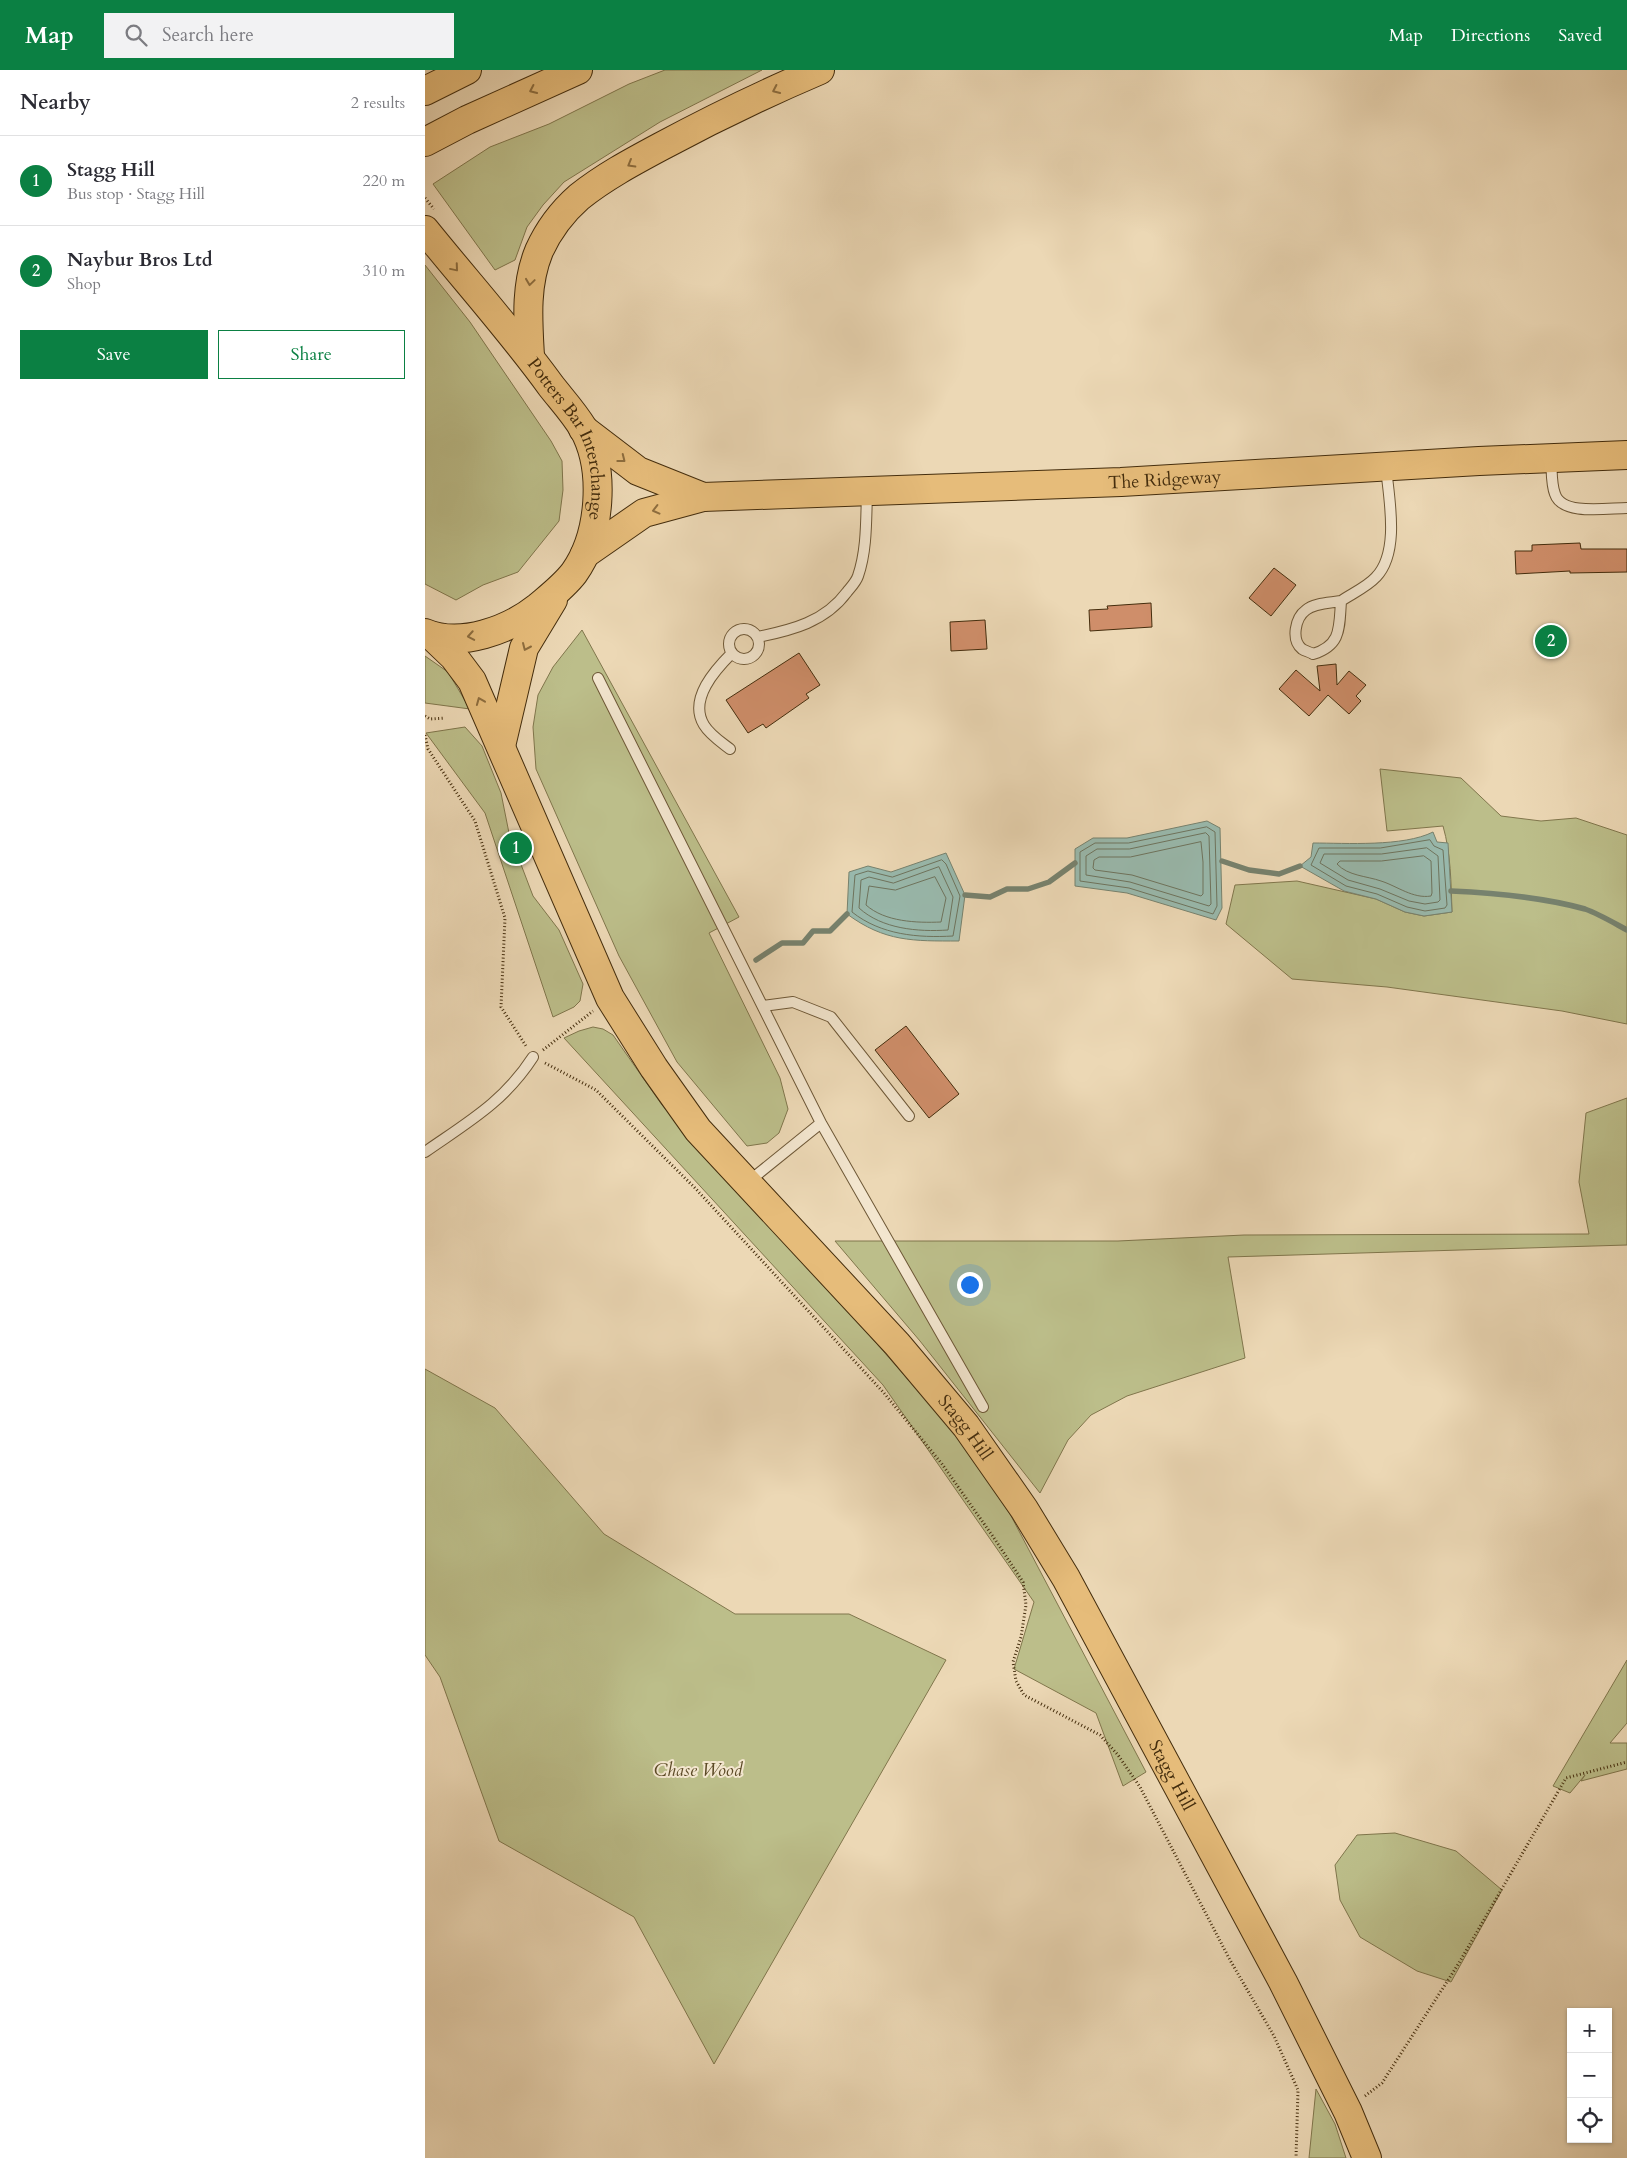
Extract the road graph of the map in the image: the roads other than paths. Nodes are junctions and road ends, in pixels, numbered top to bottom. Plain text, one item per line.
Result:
1 (467, 70) edge
2 (578, 70) edge
3 (820, 70) edge
4 (425, 91) edge
5 (425, 142) edge
6 (431, 221) edge
7 (530, 356) junction
8 (583, 429) junction
9 (1627, 455) edge
10 (1551, 458) junction
11 (1386, 467) junction
12 (867, 491) junction
13 (703, 497) junction
14 (1627, 508) edge
15 (585, 554) junction
16 (559, 590) junction
17 (1341, 601) junction
18 (429, 635) edge
19 (758, 637) junction
20 (732, 653) junction
21 (598, 678) dead end
22 (501, 746) junction
23 (730, 749) dead end
24 (763, 1006) junction
25 (533, 1057) road end
26 (909, 1116) dead end
27 (821, 1122) junction
28 (425, 1152) edge
29 (747, 1183) junction
30 (983, 1407) dead end
31 (1367, 2158) edge

1 - 4 main road
2 -> 5 main road
3 -> 7 main road
6 -> 7 main road, Potters Bar Interchange
7 - 8 main road, Potters Bar Interchange
8 -> 13 main road, The Ridgeway
8 - 15 main road, Potters Bar Interchange
9 - 10 main road, The Ridgeway
10 - 11 main road, The Ridgeway
10 - 14 lane
11 - 12 main road, The Ridgeway
11 - 17 lane
12 - 13 main road, The Ridgeway
12 - 19 lane
13 -> 15 main road, The Ridgeway
15 - 16 main road, Potters Bar Interchange
16 -> 18 main road, Potters Bar Interchange
16 -> 22 main road
17 - 17 lane
22 -> 18 main road, Stagg Hill
19 - 20 lane
19 - 20 lane
20 - 23 lane
21 - 24 lane
22 - 29 main road, Stagg Hill
24 - 26 lane
24 - 27 lane
25 - 28 lane
27 - 29 lane
27 - 30 lane
29 - 31 main road, Stagg Hill

